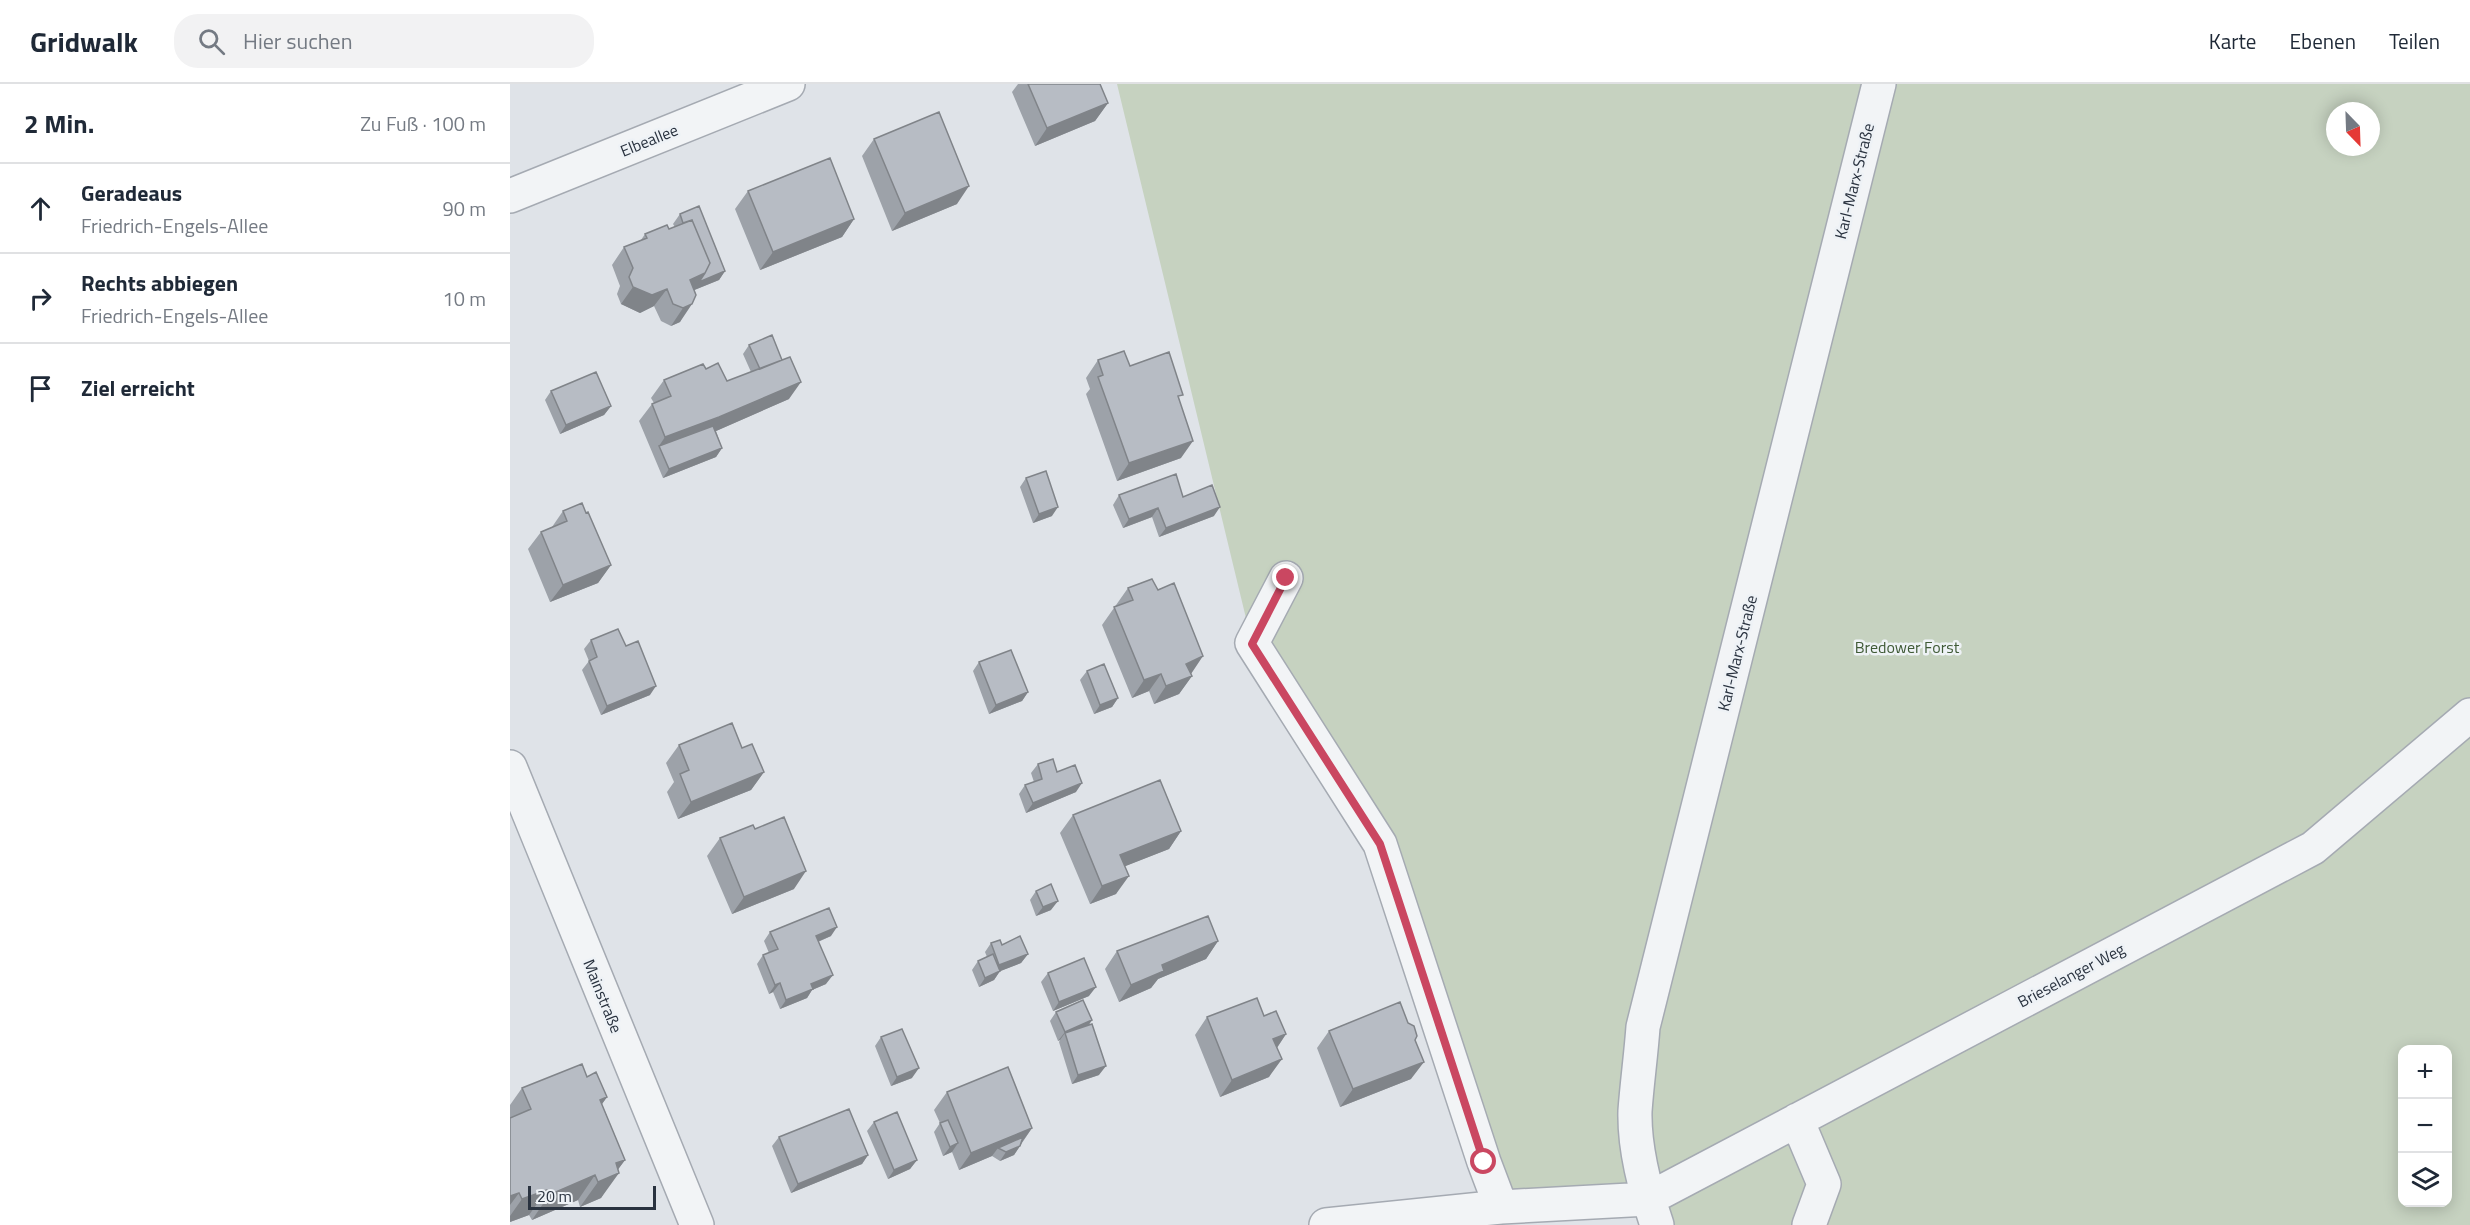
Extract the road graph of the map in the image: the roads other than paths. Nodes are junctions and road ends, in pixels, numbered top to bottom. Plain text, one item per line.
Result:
1 (788, 84) edge
2 (1879, 84) edge
3 (510, 196) edge
4 (1286, 578) dead end
5 (2470, 715) edge
6 (510, 767) edge
7 (1797, 1120) junction
8 (1501, 1207) junction
9 (1652, 1212) edge
10 (1409, 1221) edge
11 (697, 1225) edge
12 (1326, 1225) edge
13 (1678, 1225) edge
14 (1809, 1225) edge

1 - 3 street, Elbeallee
2 - 9 street, Karl-Marx-Straße
4 - 8 street
5 - 7 street, Brieselanger Weg
6 - 11 street, Mainstraße
7 - 9 street, Brieselanger Weg
7 - 14 street
8 - 9 street
8 - 10 street
9 - 13 street
10 - 12 street

